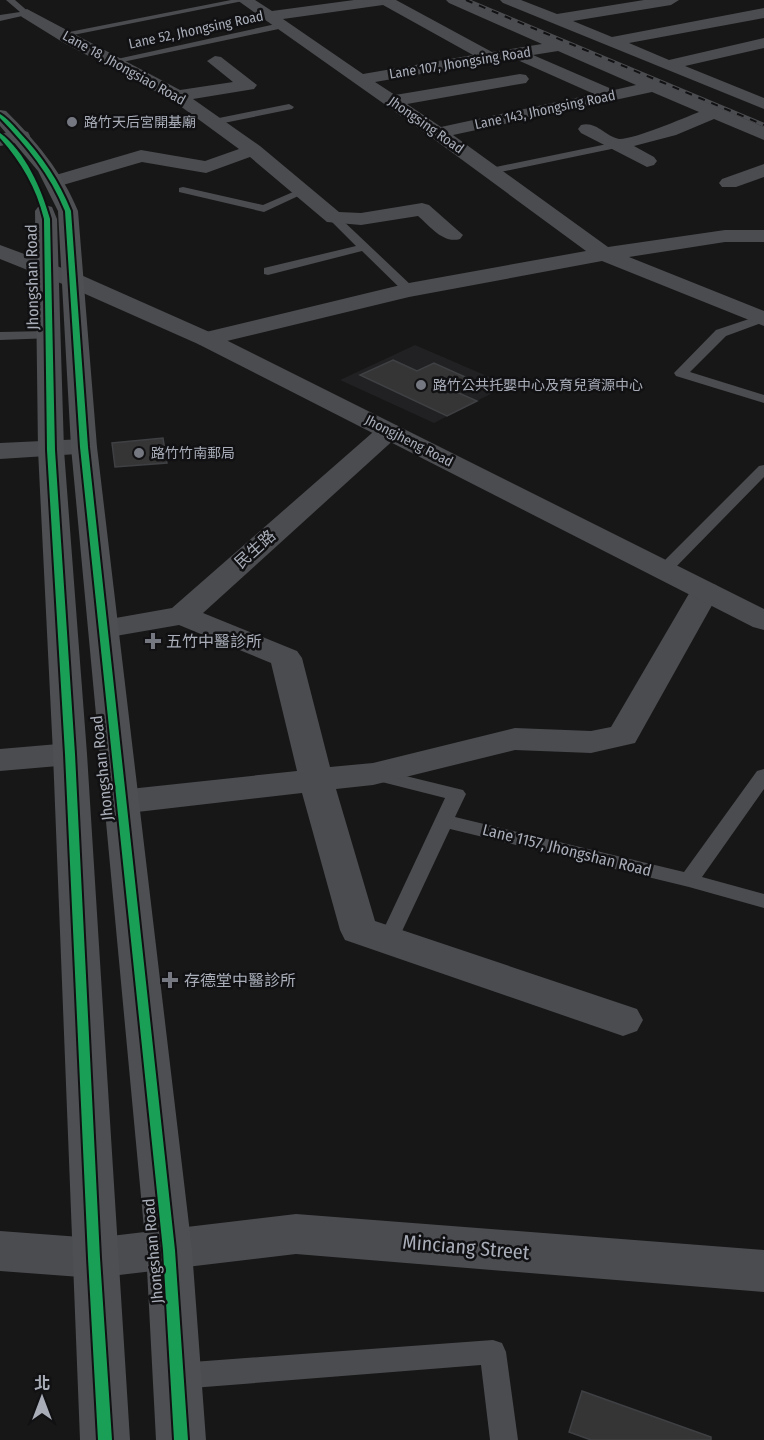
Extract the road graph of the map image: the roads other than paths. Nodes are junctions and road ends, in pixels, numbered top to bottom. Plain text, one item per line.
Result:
1 (10, 0) edge
2 (245, 0) edge
3 (386, 0) edge
4 (454, 0) edge
5 (508, 0) edge
6 (678, 3) edge
7 (764, 13) edge
8 (27, 14) junction
9 (0, 18) edge
10 (557, 19) junction
11 (278, 21) junction
12 (721, 21) junction
13 (63, 34) junction
14 (764, 38) edge
15 (610, 42) junction
16 (764, 43) edge
17 (558, 46) junction
18 (517, 54) junction
19 (490, 58) junction
20 (113, 61) junction
21 (216, 61) dead end
22 (667, 64) junction
23 (361, 79) junction
24 (520, 79) dead end
25 (764, 85) edge
26 (651, 87) junction
27 (735, 92) junction
28 (178, 96) junction
29 (614, 96) junction
30 (392, 100) junction
31 (764, 104) edge
32 (289, 107) dead end
33 (712, 113) junction
34 (214, 122) junction
35 (587, 129) dead end
36 (5, 133) edge
37 (438, 133) junction
38 (764, 134) edge
39 (617, 145) junction
40 (253, 150) junction
41 (647, 161) dead end
42 (764, 170) edge
43 (491, 171) junction
44 (56, 182) junction
45 (729, 183) dead end
46 (183, 190) dead end
47 (304, 191) junction
48 (334, 218) junction
49 (453, 235) dead end
50 (764, 236) edge
51 (364, 247) junction
52 (0, 251) edge
53 (604, 254) junction
54 (268, 271) dead end
55 (61, 276) junction
56 (409, 290) junction
57 (763, 319) edge
58 (48, 335) junction
59 (0, 336) edge
60 (206, 339) junction
61 (764, 399) edge
62 (388, 431) junction
63 (84, 447) junction
64 (51, 450) junction
65 (0, 451) edge
66 (764, 469) edge
67 (664, 570) junction
68 (705, 591) junction
69 (182, 615) junction
70 (764, 621) edge
71 (104, 629) junction
72 (70, 754) junction
73 (0, 759) edge
74 (374, 774) junction
75 (764, 775) edge
76 (316, 780) junction
77 (120, 802) junction
78 (445, 821) junction
79 (689, 880) junction
80 (764, 901) edge
81 (388, 939) junction
82 (623, 1020) dead end
83 (169, 1250) junction
84 (0, 1251) edge
85 (94, 1258) junction
86 (764, 1270) edge
87 (177, 1376) junction
88 (105, 1440) edge
89 (182, 1440) edge
90 (504, 1440) edge

1 - 8 lane, Lane 18, Jhongsiao Road
2 - 11 street, Jhongsing Road
2 - 13 lane
3 - 11 street
3 - 19 street
4 - 17 street
5 - 10 street
6 - 10 street
6 - 12 street
7 - 12 street
8 - 9 lane
8 - 13 street, Lane 18, Jhongsiao Road
10 - 15 street
11 - 20 lane, Lane 52, Jhongsing Road
11 - 23 street, Jhongsing Road
12 - 14 street
12 - 15 street
13 - 20 street, Lane 18, Jhongsiao Road
15 - 22 street
16 - 22 street
17 - 18 street, Lane 107, Jhongsing Road
17 - 26 street
18 - 19 street, Lane 107, Jhongsing Road
18 - 29 street
19 - 23 street, Lane 107, Jhongsing Road
20 - 28 street, Lane 18, Jhongsiao Road
21 - 28 street
22 - 27 street
23 - 30 street, Jhongsing Road
24 - 30 street
25 - 27 street
26 - 29 street, Lane 143, Jhongsing Road
26 - 33 street
27 - 31 street
28 - 34 street, Lane 18, Jhongsiao Road
29 - 37 street, Lane 143, Jhongsing Road
30 - 37 street, Jhongsing Road
32 - 34 lane
33 - 38 street
33 - 39 street
34 - 40 street, Lane 18, Jhongsiao Road
35 - 39 street
36 - 44 main road, Jhongshan Road
36 - 55 main road, Jhongshan Road
37 - 43 street, Jhongsing Road
39 - 41 street
39 - 43 lane
40 - 44 street
40 - 47 street, Lane 18, Jhongsiao Road
42 - 45 street
43 - 53 street, Jhongsing Road
44 - 55 main road, Jhongshan Road
46 - 47 lane
47 - 48 street, Lane 18, Jhongsiao Road
48 - 49 street
48 - 51 lane
50 - 53 street
51 - 54 lane
51 - 56 lane
52 - 55 street, Jhongjheng Road
53 - 56 street
53 - 57 street, Jhongsing Road
55 - 58 main road, Jhongshan Road
55 - 60 street, Jhongjheng Road
55 - 63 main road, Jhongshan Road
56 - 60 street
57 - 61 lane
58 - 59 lane
58 - 64 main road, Jhongshan Road
60 - 62 street, Jhongjheng Road
62 - 67 street, Jhongjheng Road
62 - 69 street, 民生路
63 - 64 street
63 - 71 main road, Jhongshan Road
64 - 65 street
64 - 72 main road, Jhongshan Road
66 - 67 lane
67 - 68 street, Jhongjheng Road
68 - 70 street, Jhongjheng Road
68 - 74 street
69 - 71 street
69 - 76 street
71 - 77 main road, Jhongshan Road
72 - 73 street
72 - 85 main road, Jhongshan Road
74 - 76 street
74 - 78 lane
75 - 79 lane
76 - 77 street
76 - 81 street
77 - 83 main road, Jhongshan Road
78 - 79 lane, Lane 1157, Jhongshan Road
78 - 81 lane
79 - 80 lane, Lane 1157, Jhongshan Road
81 - 82 street
83 - 85 street, Minciang Street
83 - 86 street, Minciang Street
83 - 87 main road, Jhongshan Road
84 - 85 street, Minciang Street
85 - 88 main road, Jhongshan Road
87 - 89 main road, Jhongshan Road
87 - 90 lane

